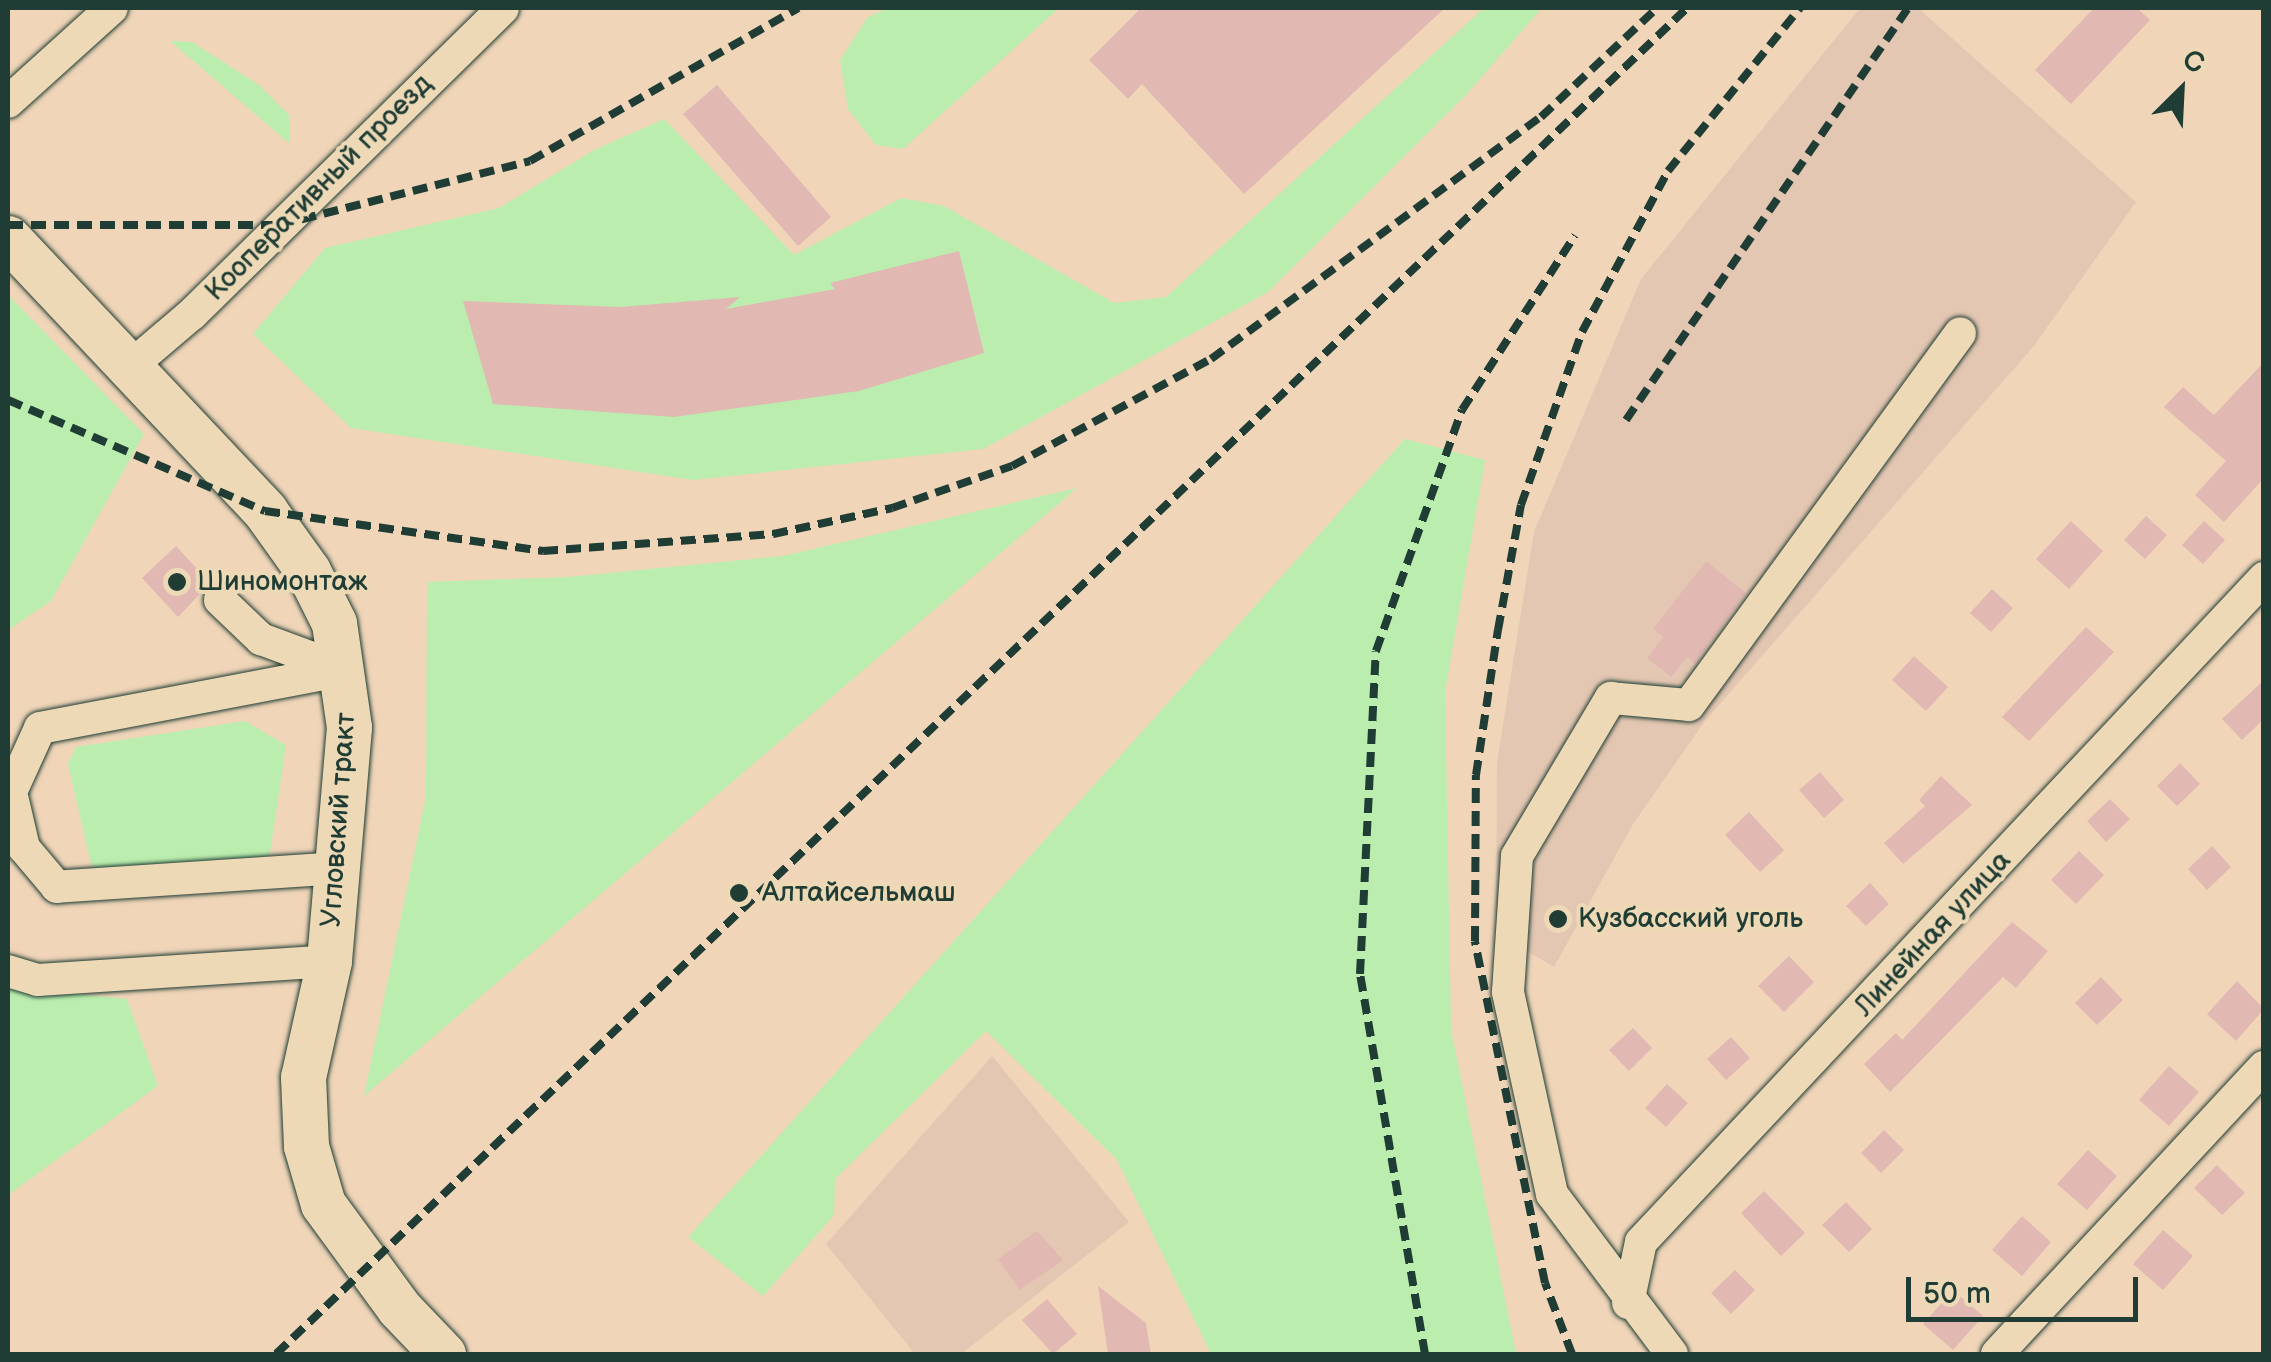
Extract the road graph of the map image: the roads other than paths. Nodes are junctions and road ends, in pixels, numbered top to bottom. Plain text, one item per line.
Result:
1 (112, 8) edge
2 (503, 8) edge
3 (8, 102) edge
4 (8, 238) edge
5 (1960, 333) dead end
6 (132, 365) junction
7 (2264, 578) edge
8 (220, 600) dead end
9 (345, 670) junction
10 (340, 868) junction
11 (329, 961) junction
12 (8, 971) edge
13 (2264, 1067) edge
14 (1628, 1303) junction
15 (443, 1354) edge
16 (1672, 1354) edge
17 (1996, 1354) edge

1 - 3 street
2 - 6 street, Кооперативный проезд
4 - 6 highway, Угловский тракт
5 - 14 street
6 - 9 highway, Угловский тракт
7 - 14 street, Линейная улица
8 - 9 street
9 - 10 highway, Угловский тракт
9 - 10 street
10 - 11 highway, Угловский тракт
11 - 12 street
11 - 15 highway, Угловский тракт
13 - 17 street
14 - 16 street

